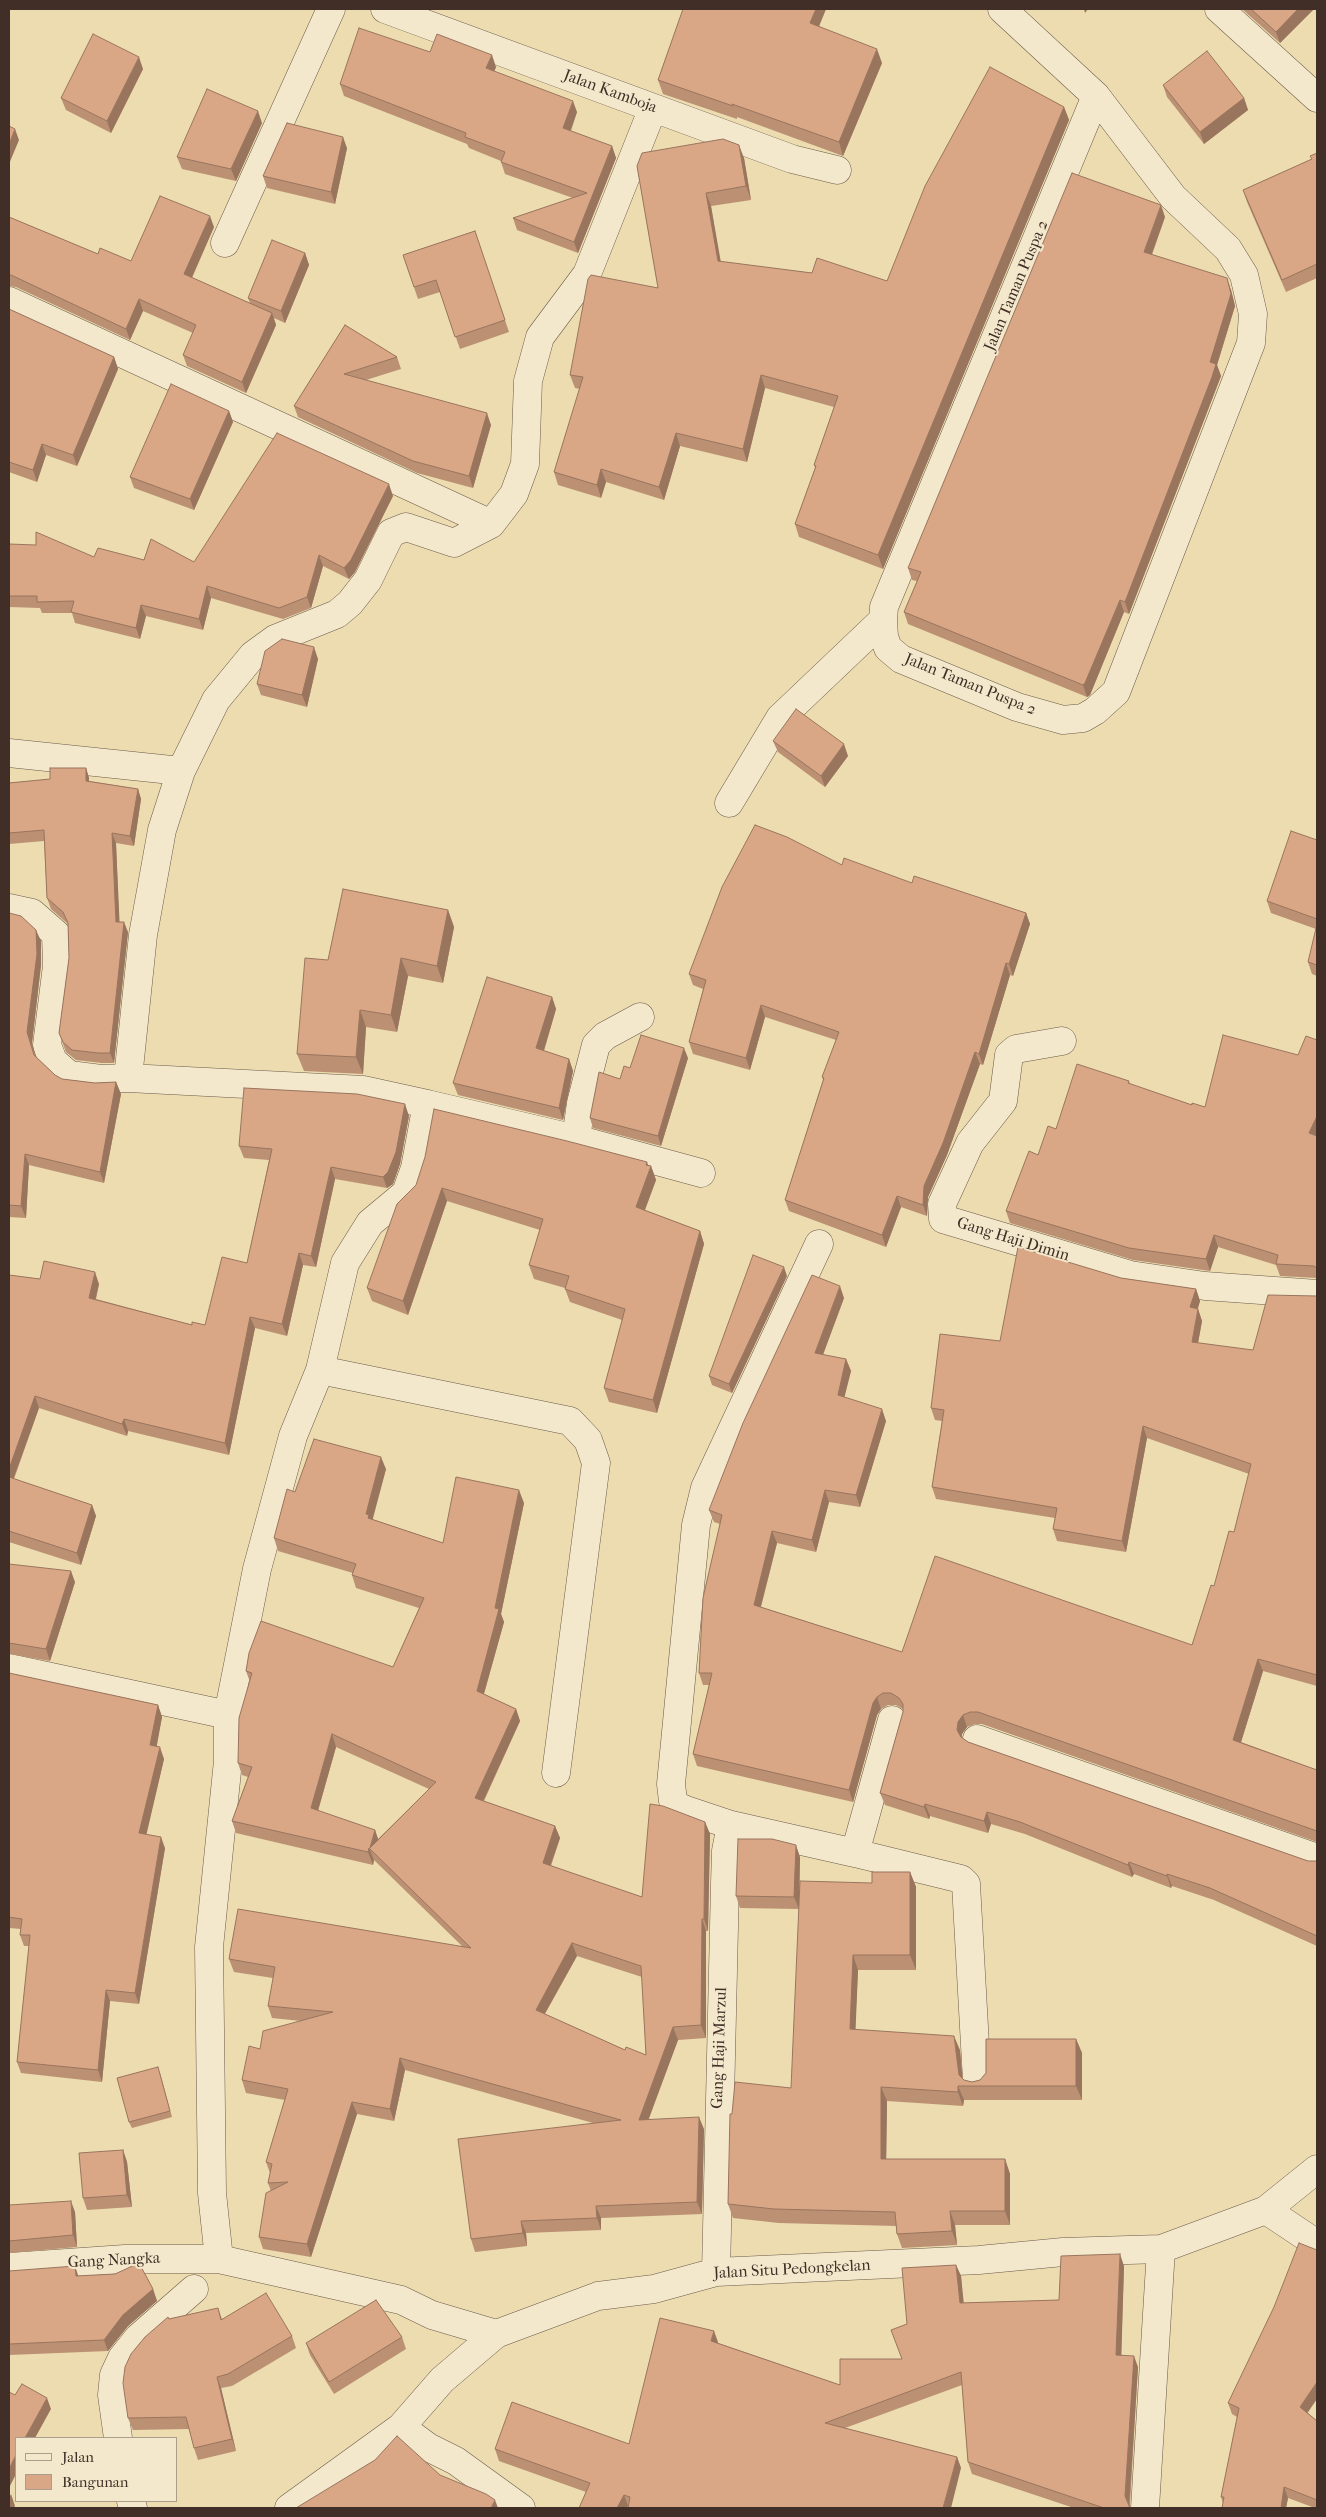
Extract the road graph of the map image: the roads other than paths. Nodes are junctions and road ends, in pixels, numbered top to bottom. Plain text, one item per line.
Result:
1 (331, 9) edge
2 (385, 9) edge
3 (1002, 9) edge
4 (1219, 9) edge
5 (1096, 96) junction
6 (1317, 98) edge
7 (653, 108) junction
8 (837, 170) dead end
9 (225, 243) dead end
10 (9, 301) edge
11 (491, 524) junction
12 (883, 620) junction
13 (9, 753) edge
14 (181, 771) junction
15 (729, 803) dead end
16 (9, 908) edge
17 (640, 1017) dead end
18 (1062, 1041) dead end
19 (128, 1078) junction
20 (427, 1104) junction
21 (576, 1139) junction
22 (701, 1173) dead end
23 (819, 1244) dead end
24 (1317, 1294) edge
25 (320, 1370) junction
26 (9, 1668) edge
27 (228, 1715) junction
28 (892, 1720) dead end
29 (977, 1738) dead end
30 (556, 1773) dead end
31 (732, 1825) junction
32 (855, 1853) junction
33 (1317, 1858) edge
34 (977, 2081) edge
35 (1317, 2169) edge
36 (1266, 2210) junction
37 (1317, 2244) edge
38 (1160, 2249) junction
39 (219, 2259) junction
40 (9, 2268) edge
41 (716, 2272) junction
42 (194, 2289) dead end
43 (496, 2334) junction
44 (401, 2427) junction
45 (118, 2437) edge
46 (289, 2508) edge
47 (521, 2508) edge
48 (1145, 2508) edge

1 - 9 street
2 - 7 street, Jalan Kamboja
3 - 5 street, Jalan Taman Puspa 2
4 - 6 street
5 - 12 street, Jalan Taman Puspa 2
5 - 12 street, Jalan Taman Puspa 2
7 - 8 street, Jalan Kamboja
7 - 11 street
10 - 11 street
11 - 14 street
12 - 15 street
13 - 14 street
14 - 19 street
16 - 19 street
17 - 21 street
18 - 24 street, Gang Haji Dimin
19 - 20 street
20 - 21 street
20 - 25 street
21 - 22 street
23 - 31 street
25 - 27 street
25 - 30 street
26 - 27 street
27 - 39 street
28 - 32 street
29 - 33 street
31 - 32 street
31 - 41 street, Gang Haji Marzul
32 - 34 street
35 - 36 street, Jalan Situ Pedongkelan
36 - 37 street
36 - 38 street, Jalan Situ Pedongkelan
38 - 41 street, Jalan Situ Pedongkelan
38 - 48 street
39 - 40 street, Gang Nangka
39 - 43 street, Gang Nangka
41 - 43 street, Jalan Situ Pedongkelan
42 - 45 street
43 - 44 street, Jalan Situ Pedongkelan
44 - 46 street, Jalan Situ Pedongkelan
44 - 47 street

